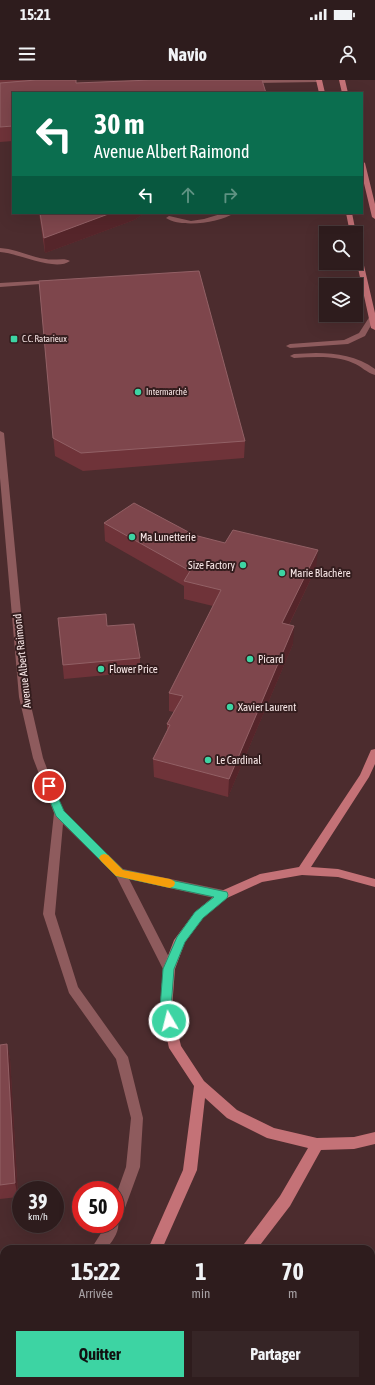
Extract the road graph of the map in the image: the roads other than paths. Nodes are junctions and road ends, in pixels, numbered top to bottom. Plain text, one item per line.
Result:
1 (319, 80) edge
2 (342, 80) edge
3 (249, 82) edge
4 (321, 92) edge
5 (345, 92) edge
6 (363, 167) edge
7 (371, 200) junction
8 (375, 207) edge
9 (207, 214) edge
10 (228, 214) edge
11 (349, 214) edge
12 (375, 217) edge
13 (169, 218) dead end
14 (191, 223) junction
15 (352, 226) edge
16 (0, 250) edge
17 (66, 261) dead end
18 (362, 270) edge
19 (63, 282) edge
20 (0, 285) edge
21 (372, 317) junction
22 (375, 328) edge
23 (290, 346) dead end
24 (294, 356) dead end
25 (375, 373) edge
26 (0, 433) edge
27 (1, 456) edge
28 (375, 753) edge
29 (60, 813) junction
30 (302, 871) junction
31 (120, 873) junction
32 (375, 883) edge
33 (223, 895) junction
34 (169, 969) junction
35 (200, 1085) junction
36 (375, 1138) edge
37 (317, 1144) junction
38 (124, 1192) edge
39 (108, 1233) edge
40 (101, 1245) edge
41 (157, 1245) edge
42 (253, 1245) edge

1 - 3 street
1 - 4 main road
2 - 5 main road
6 - 7 main road
7 - 8 main road
7 - 12 main road
9 - 14 street
10 - 14 street
11 - 15 main road
13 - 14 street
16 - 17 street
18 - 21 main road
19 - 20 street
21 - 22 main road
21 - 23 street
24 - 25 street
26 - 27 street, Avenue Albert Raimond
27 - 29 street, Avenue Albert Raimond
28 - 30 main road
29 - 31 street, Avenue Albert Raimond
29 - 38 street
30 - 32 main road
30 - 33 main road
31 - 33 street
31 - 34 street
33 - 34 main road
34 - 35 main road
35 - 37 main road
35 - 41 main road
36 - 37 main road
37 - 42 main road
39 - 40 street

